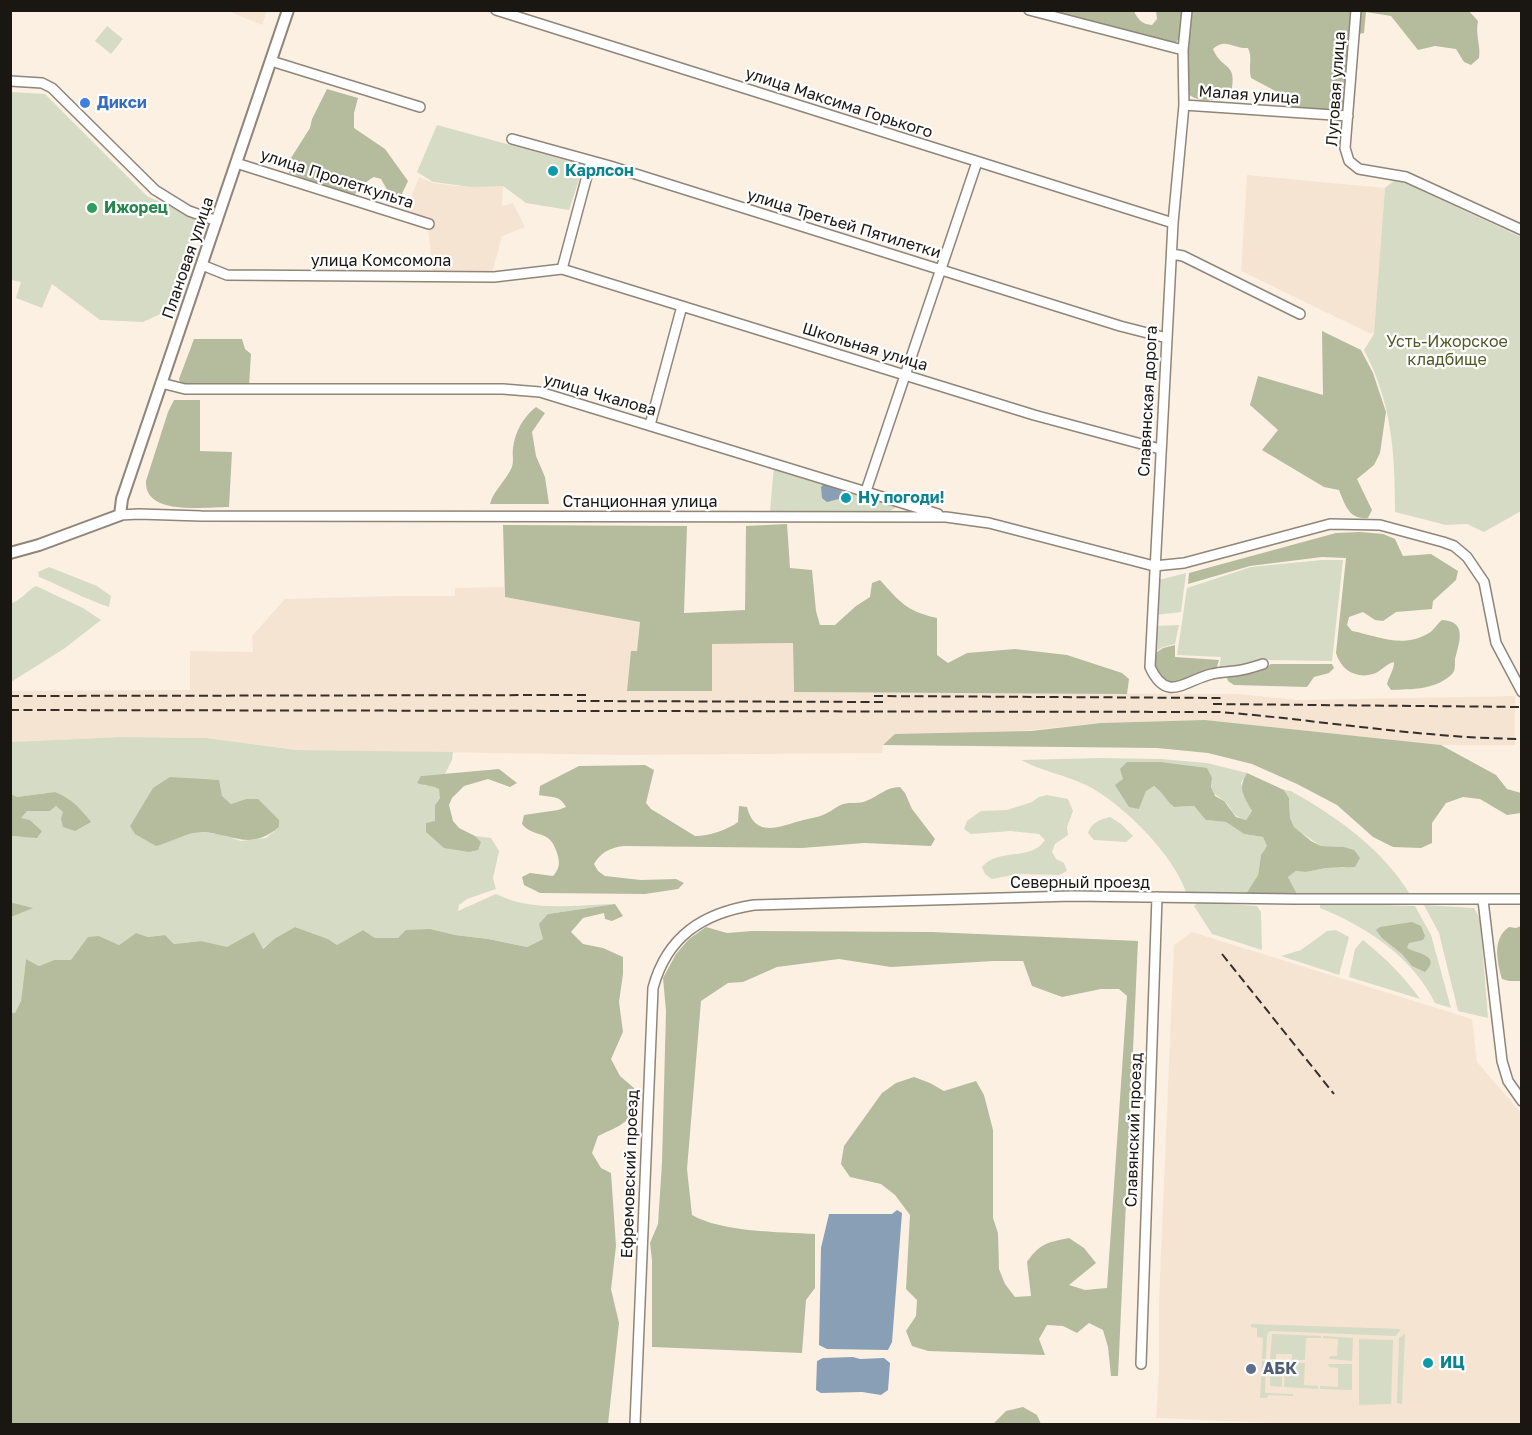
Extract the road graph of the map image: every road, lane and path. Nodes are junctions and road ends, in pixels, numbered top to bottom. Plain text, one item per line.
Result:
1 (288, 10) edge
2 (496, 10) edge
3 (1029, 10) edge
4 (1186, 10) edge
5 (1356, 10) edge
6 (1183, 50) junction
7 (271, 61) junction
8 (10, 81) edge
9 (1184, 105) junction
10 (420, 107) dead end
11 (1348, 117) junction
12 (512, 139) dead end
13 (591, 161) junction
14 (977, 162) junction
15 (236, 163) junction
16 (217, 220) junction
17 (429, 224) dead end
18 (1173, 224) junction
19 (1521, 230) edge
20 (1172, 254) junction
21 (202, 265) junction
22 (562, 269) junction
23 (941, 270) junction
24 (682, 306) junction
25 (1300, 314) dead end
26 (1167, 338) junction
27 (905, 375) junction
28 (161, 383) junction
29 (650, 425) junction
30 (1160, 449) junction
31 (866, 491) junction
32 (904, 503) junction
33 (120, 515) junction
34 (900, 517) junction
35 (946, 517) junction
36 (10, 553) edge
37 (1154, 566) junction
38 (1263, 664) dead end
39 (1521, 692) edge
40 (1157, 897) junction
41 (1521, 899) edge
42 (1483, 900) junction
43 (685, 933) joint
44 (1521, 1101) edge
45 (1141, 1364) dead end
46 (635, 1425) edge

1 - 7 street, Плановая улица
2 - 14 street, улица Максима Горького
3 - 6 street
4 - 6 street, Славянская дорога
5 - 11 street, Луговая улица
6 - 9 street, Славянская дорога
7 - 10 street
7 - 15 street, Плановая улица
8 - 16 street
9 - 11 street, Малая улица
9 - 18 street, Славянская дорога
11 - 19 street, Луговая улица
12 - 13 street, улица Третьей Пятилетки
13 - 22 street
13 - 23 street, улица Третьей Пятилетки
14 - 18 street, улица Максима Горького
14 - 23 street
15 - 16 street, Плановая улица
15 - 17 street, улица Пролеткульта
16 - 21 street, Плановая улица
18 - 20 street, Славянская дорога
20 - 25 street
20 - 26 street, Славянская дорога
21 - 22 street, улица Комсомола
21 - 28 street, Плановая улица
22 - 24 street, Школьная улица
23 - 26 street, улица Третьей Пятилетки
23 - 27 street
24 - 27 street, Школьная улица
24 - 29 street
26 - 30 street, Славянская дорога
27 - 30 street, Школьная улица
27 - 31 street
28 - 29 street, улица Чкалова
28 - 33 street, Плановая улица
29 - 31 street, улица Чкалова
30 - 37 street, Славянская дорога
31 - 32 street, улица Чкалова
32 - 34 street
32 - 35 street, улица Чкалова
33 - 34 street, Станционная улица
33 - 36 street
34 - 35 street, Станционная улица
35 - 37 street, Станционная улица
37 - 38 street, Славянская дорога
37 - 39 street, Станционная улица
40 - 42 street, Северный проезд
40 - 43 street, Северный проезд
40 - 45 street, Славянский проезд
41 - 42 street, Северный проезд
42 - 44 street
43 - 46 street, Ефремовский проезд

